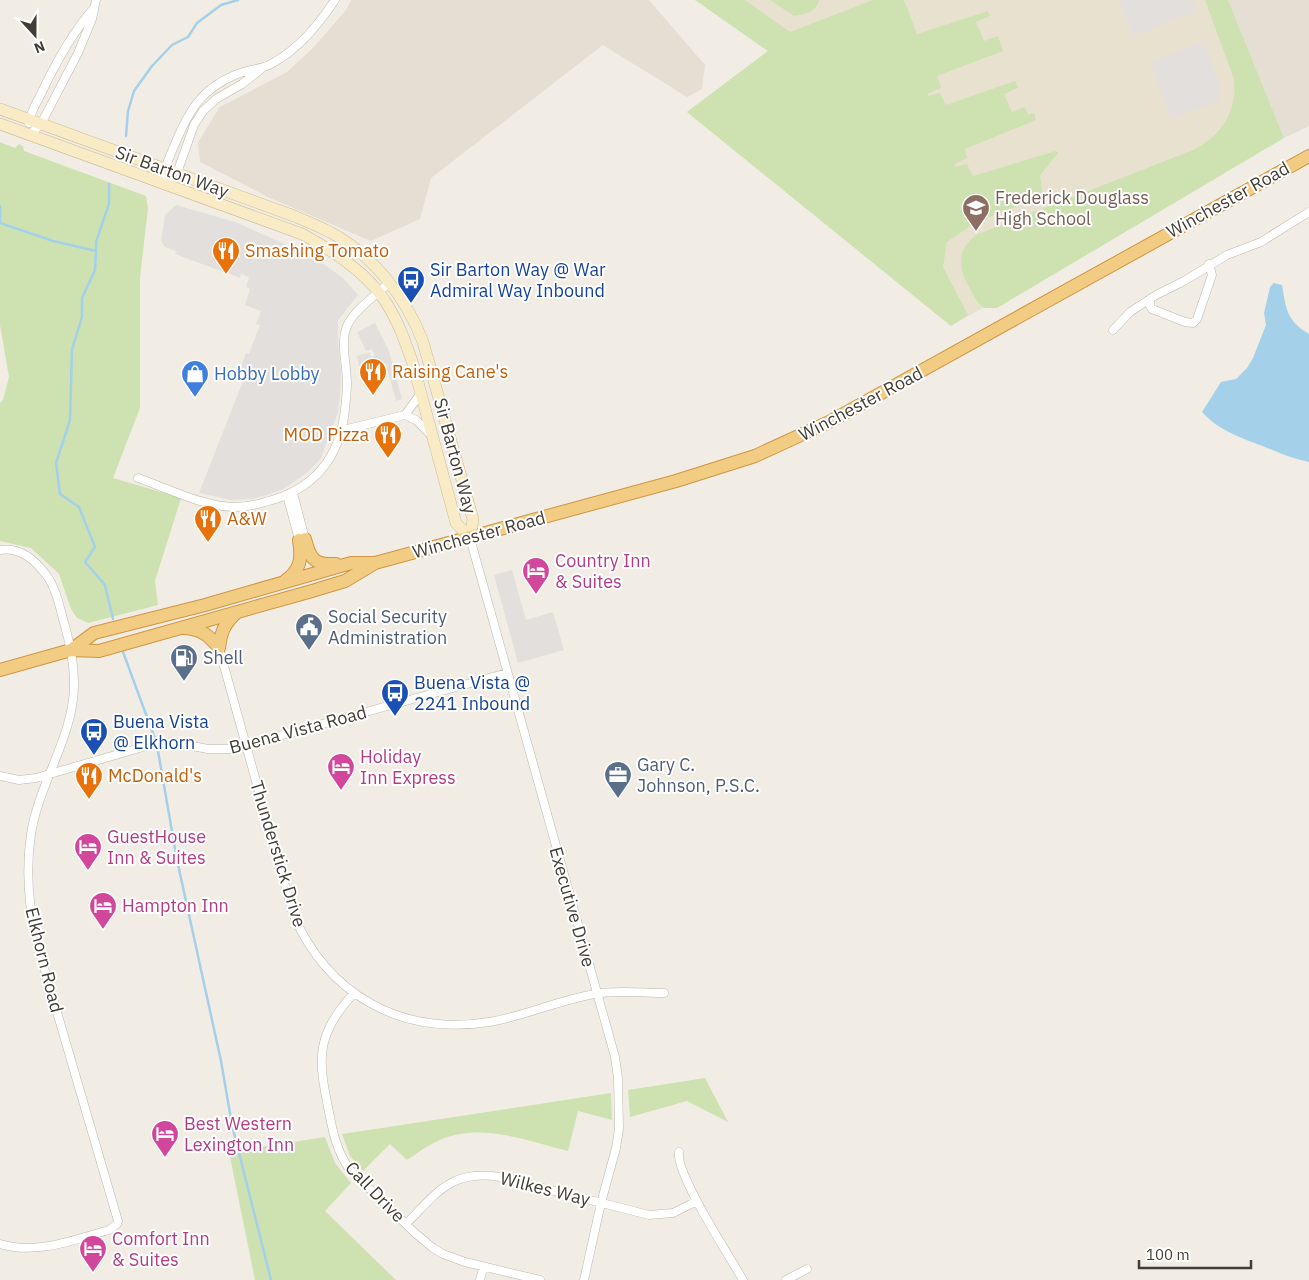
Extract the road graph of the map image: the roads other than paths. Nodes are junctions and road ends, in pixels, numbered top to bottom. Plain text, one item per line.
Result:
1 (335, 0) edge
2 (95, 4) edge
3 (61, 56) junction
4 (73, 62) junction
5 (261, 68) junction
6 (0, 109) edge
7 (35, 121) junction
8 (0, 124) edge
9 (29, 135) junction
10 (1309, 156) edge
11 (164, 169) junction
12 (177, 173) junction
13 (165, 184) junction
14 (1309, 212) edge
15 (1209, 264) junction
16 (389, 283) junction
17 (378, 293) junction
18 (1150, 299) junction
19 (1113, 330) dead end
20 (421, 393) junction
21 (405, 415) junction
22 (343, 430) junction
23 (433, 437) junction
24 (138, 478) dead end
25 (290, 494) junction
26 (470, 538) junction
27 (302, 539) junction
28 (0, 550) edge
29 (351, 563) junction
30 (375, 563) junction
31 (281, 584) junction
32 (237, 612) junction
33 (182, 628) junction
34 (219, 648) junction
35 (71, 650) junction
36 (0, 670) edge
37 (507, 673) junction
38 (246, 745) junction
39 (48, 774) junction
40 (0, 776) edge
41 (596, 993) junction
42 (664, 993) dead end
43 (353, 994) junction
44 (679, 1152) dead end
45 (697, 1201) junction
46 (601, 1203) junction
47 (406, 1224) junction
48 (0, 1244) edge
49 (483, 1268) junction
50 (807, 1268) dead end
51 (480, 1280) edge
52 (540, 1280) edge
53 (584, 1280) edge
54 (743, 1280) edge
55 (786, 1280) edge

1 - 5 street
2 - 3 street
2 - 4 street
3 - 4 street
3 - 7 street
4 - 7 street
5 - 11 street
5 - 12 street
6 - 7 main road, Sir Barton Way
7 - 9 street
7 - 11 main road, Sir Barton Way
8 - 9 main road, Sir Barton Way
9 - 13 main road, Sir Barton Way
10 - 26 highway, Winchester Road
11 - 12 main road, Sir Barton Way
11 - 13 street
12 - 13 street
12 - 16 main road, Sir Barton Way
13 - 17 main road, Sir Barton Way
14 - 15 street
15 - 18 street
15 - 18 street
16 - 17 street
16 - 26 main road, Sir Barton Way
17 - 20 main road, Sir Barton Way
17 - 22 street
18 - 19 street
20 - 21 street
20 - 23 main road, Sir Barton Way
21 - 22 street
21 - 23 street
22 - 25 street
23 - 26 main road, Sir Barton Way
24 - 25 street
25 - 27 street
26 - 30 highway, Winchester Road
26 - 37 street, Executive Drive
27 - 29 highway
27 - 31 highway
28 - 35 street, Elkhorn Road
29 - 30 highway, Winchester Road
29 - 31 highway, Winchester Road
30 - 32 highway, Winchester Road
31 - 35 highway, Winchester Road
32 - 33 highway, Winchester Road
32 - 34 highway
33 - 34 highway
33 - 35 highway, Winchester Road
34 - 38 street, Thunderstick Drive
35 - 36 highway, Winchester Road
35 - 39 street, Elkhorn Road
37 - 38 street, Buena Vista Road
37 - 41 street, Executive Drive
38 - 39 street, Buena Vista Road
38 - 43 street, Thunderstick Drive
39 - 40 street, Buena Vista Road
39 - 48 street, Elkhorn Road
41 - 42 street, Thunderstick Drive
41 - 43 street, Thunderstick Drive
41 - 46 street, Executive Drive
43 - 47 street, Call Drive
44 - 45 street
45 - 46 street, Wilkes Way
45 - 54 street
46 - 47 street, Wilkes Way
46 - 53 street, Executive Drive
47 - 49 street, Call Drive
49 - 51 street
49 - 52 street, Call Drive
50 - 55 street

